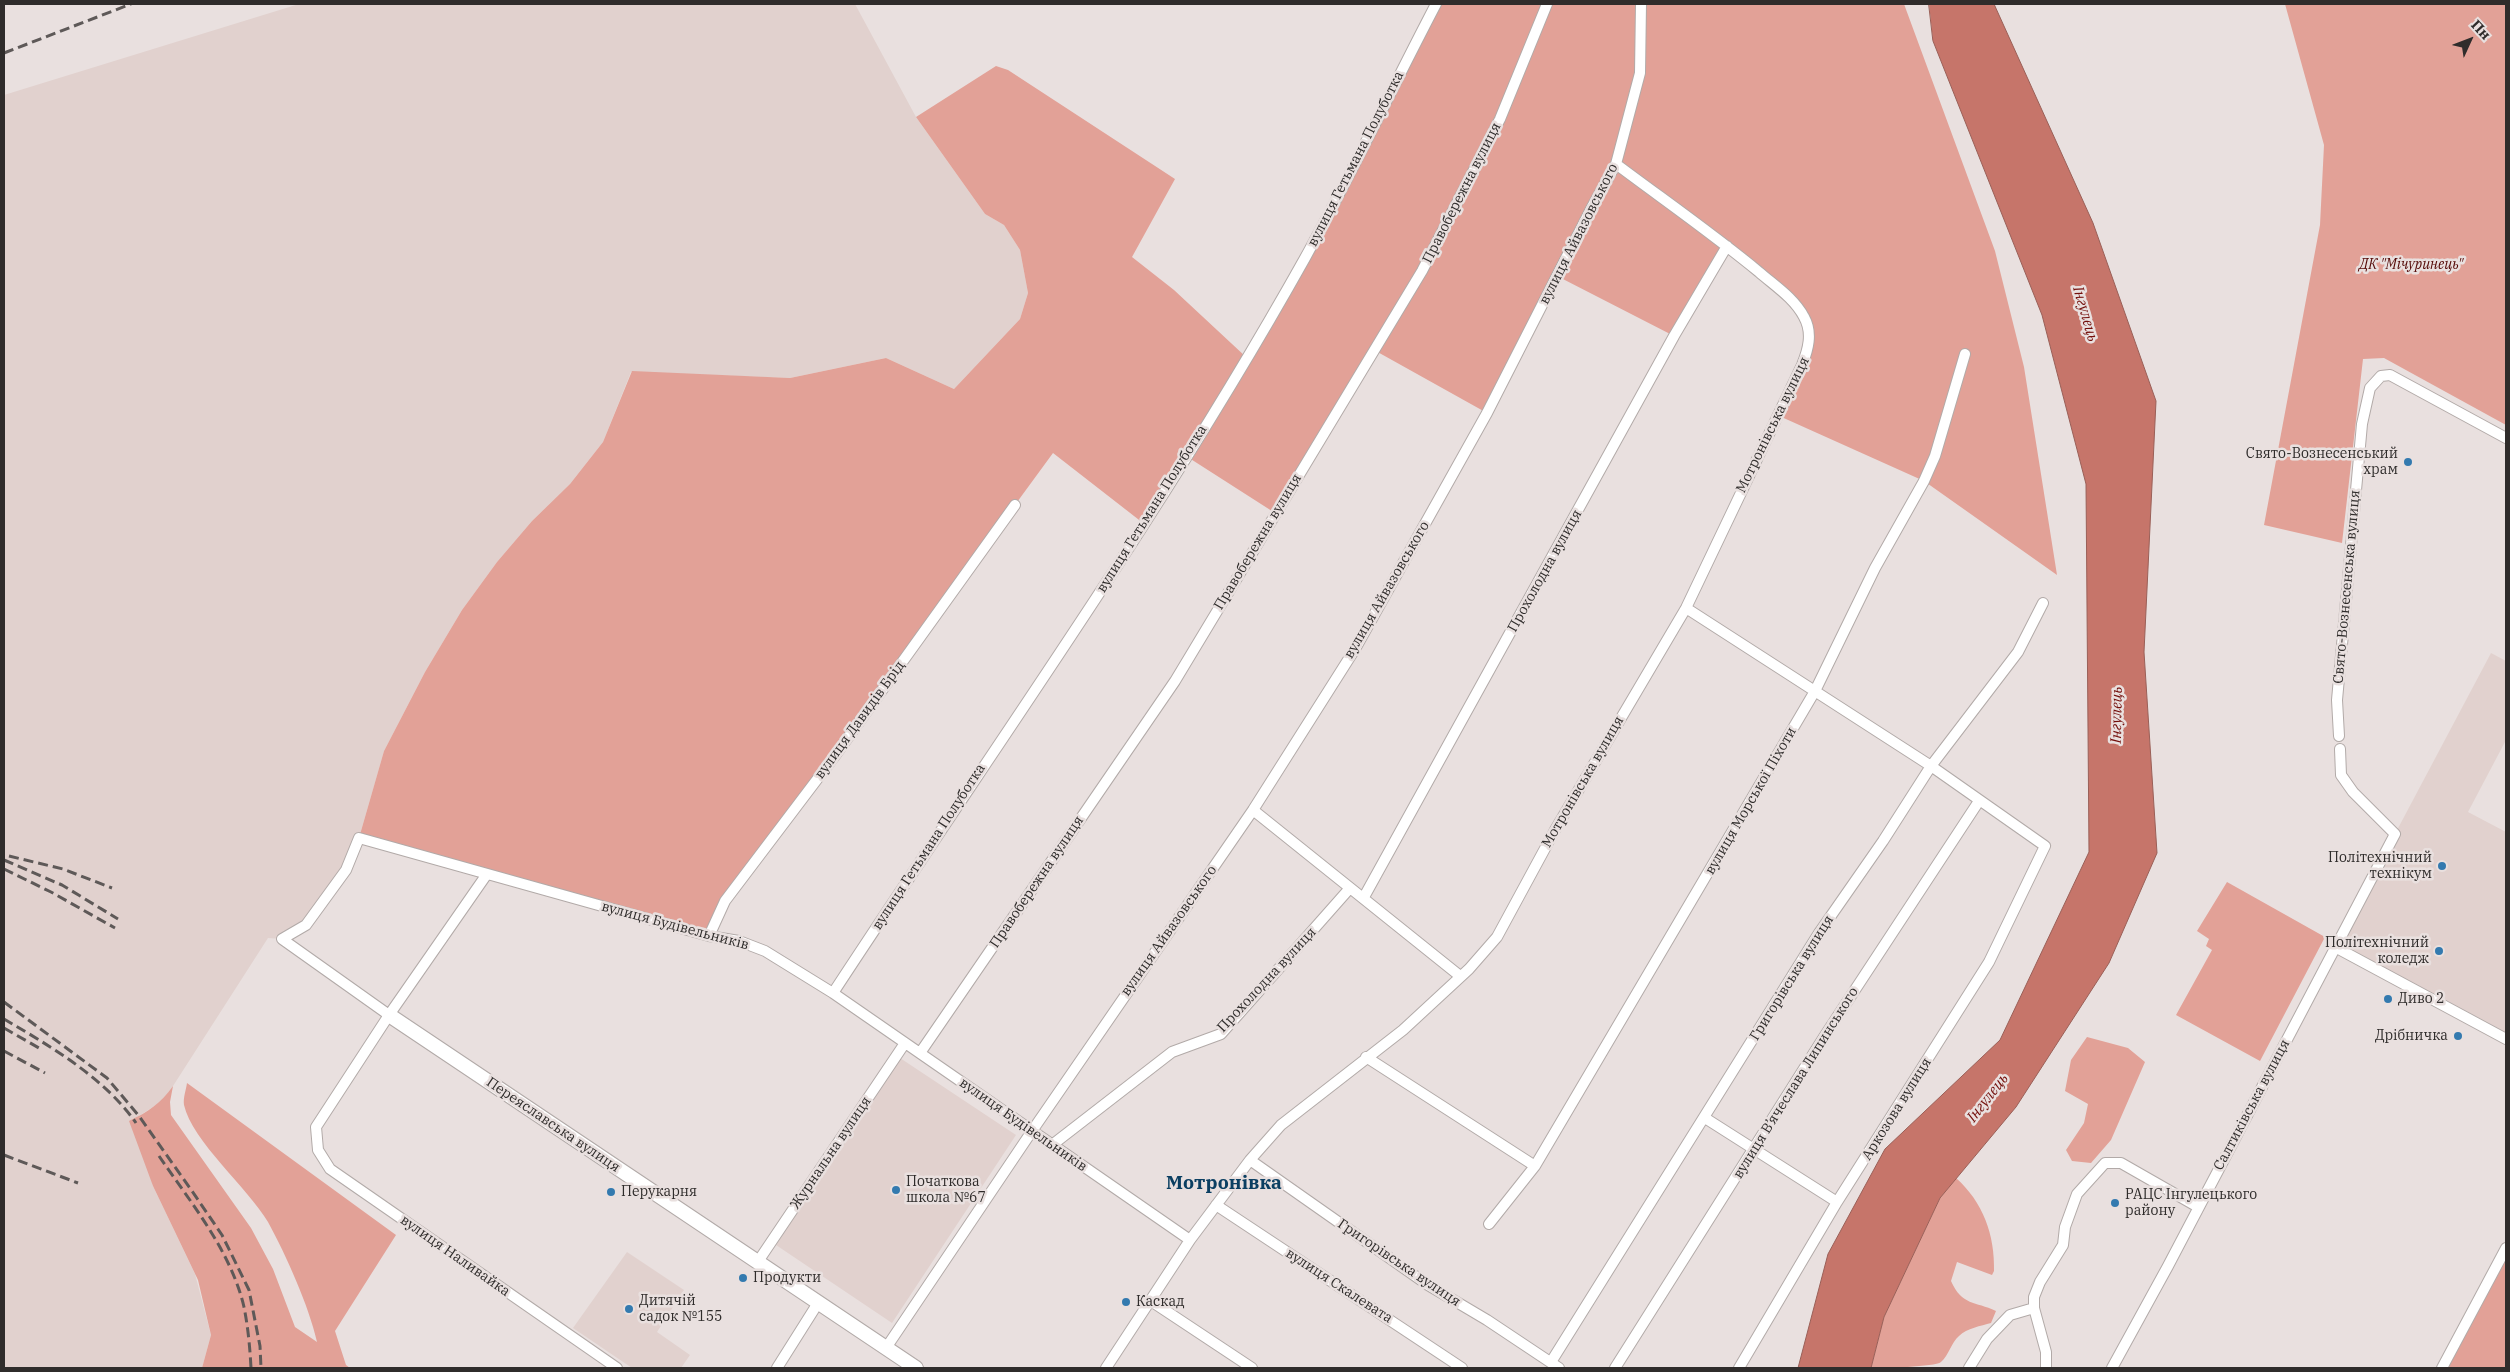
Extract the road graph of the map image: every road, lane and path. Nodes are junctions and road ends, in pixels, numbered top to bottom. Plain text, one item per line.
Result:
1 (1436, 4) edge
2 (1547, 4) edge
3 (1641, 4) edge
4 (1616, 164) junction
5 (1727, 246) junction
6 (1965, 354) dead end
7 (2506, 438) edge
8 (1015, 506) dead end
9 (2043, 603) dead end
10 (1686, 608) junction
11 (1816, 691) junction
12 (2339, 736) dead end
13 (2340, 750) dead end
14 (1930, 766) junction
15 (1979, 800) junction
16 (1253, 810) junction
17 (487, 874) junction
18 (1350, 888) junction
19 (1364, 897) junction
20 (709, 936) junction
21 (2334, 947) junction
22 (1460, 976) junction
23 (833, 993) junction
24 (389, 1015) junction
25 (2506, 1039) edge
26 (905, 1043) junction
27 (920, 1053) junction
28 (1366, 1057) junction
29 (1705, 1118) junction
30 (1032, 1131) junction
31 (1052, 1145) junction
32 (1755, 1149) junction
33 (1250, 1160) junction
34 (1535, 1166) junction
35 (1837, 1202) junction
36 (1216, 1205) junction
37 (2198, 1207) junction
38 (1489, 1224) dead end
39 (1190, 1240) junction
40 (2506, 1248) edge
41 (757, 1263) junction
42 (1151, 1301) junction
43 (818, 1304) junction
44 (2034, 1308) junction
45 (886, 1348) junction
46 (1555, 1365) edge
47 (617, 1368) edge
48 (778, 1368) edge
49 (916, 1368) edge
50 (1106, 1368) edge
51 (1252, 1368) edge
52 (1462, 1368) edge
53 (1615, 1368) edge
54 (1739, 1368) edge
55 (1969, 1368) edge
56 (2046, 1368) edge
57 (2112, 1368) edge
58 (2442, 1368) edge

1 - 23 street, вулиця Гетьмана Полуботка
2 - 27 street, Правобережна вулиця
3 - 4 street, вулиця Айвазовського
4 - 5 street, Мотронівська вулиця
4 - 16 street, вулиця Айвазовського
5 - 10 street, Мотронівська вулиця
5 - 19 street, Прохолодна вулиця
6 - 11 street, вулиця Морської Піхоти
7 - 12 street, Свято-Вознесенська вулиця
8 - 20 street, вулиця Давидів Брід
9 - 14 street, Григорівська вулиця
10 - 11 street
10 - 22 street, Мотронівська вулиця
11 - 14 street
11 - 34 street, вулиця Морської Піхоти
13 - 21 street
14 - 15 street
14 - 29 street, Григорівська вулиця
15 - 32 street, вулиця В’ячеслава Липинського
15 - 35 street, Аркозова вулиця
16 - 18 street
16 - 30 street, вулиця Айвазовського
17 - 20 street, вулиця Будівельників
17 - 24 street
17 - 24 street, вулиця Будівельників
18 - 19 street
18 - 31 street, Прохолодна вулиця
19 - 22 street
20 - 23 street, вулиця Будівельників
21 - 25 street
21 - 37 street, Салтиківська вулиця
22 - 28 street, Мотронівська вулиця
23 - 26 street, вулиця Будівельників
24 - 41 street, Переяславська вулиця
24 - 47 street, вулиця Наливайка
26 - 27 street, вулиця Будівельників
26 - 41 street, Журнальна вулиця
27 - 30 street, вулиця Будівельників
28 - 33 street, Мотронівська вулиця
28 - 34 street
29 - 32 street
29 - 46 street, Григорівська вулиця
30 - 31 street, вулиця Будівельників
30 - 45 street, вулиця Айвазовського
31 - 39 street, вулиця Будівельників
32 - 35 street
32 - 53 street, вулиця В’ячеслава Липинського
33 - 36 street, Мотронівська вулиця
33 - 46 street, Григорівська вулиця
34 - 38 street, вулиця Морської Піхоти
35 - 54 street, Аркозова вулиця
36 - 39 street, Мотронівська вулиця
36 - 52 street, вулиця Скалевата
37 - 44 street
37 - 57 street, Салтиківська вулиця
39 - 42 street, Мотронівська вулиця
40 - 58 street
41 - 43 street, Переяславська вулиця
42 - 50 street, Мотронівська вулиця
42 - 51 street
43 - 45 street, Переяславська вулиця
43 - 48 street
44 - 55 street
44 - 56 street
45 - 49 street, Переяславська вулиця

